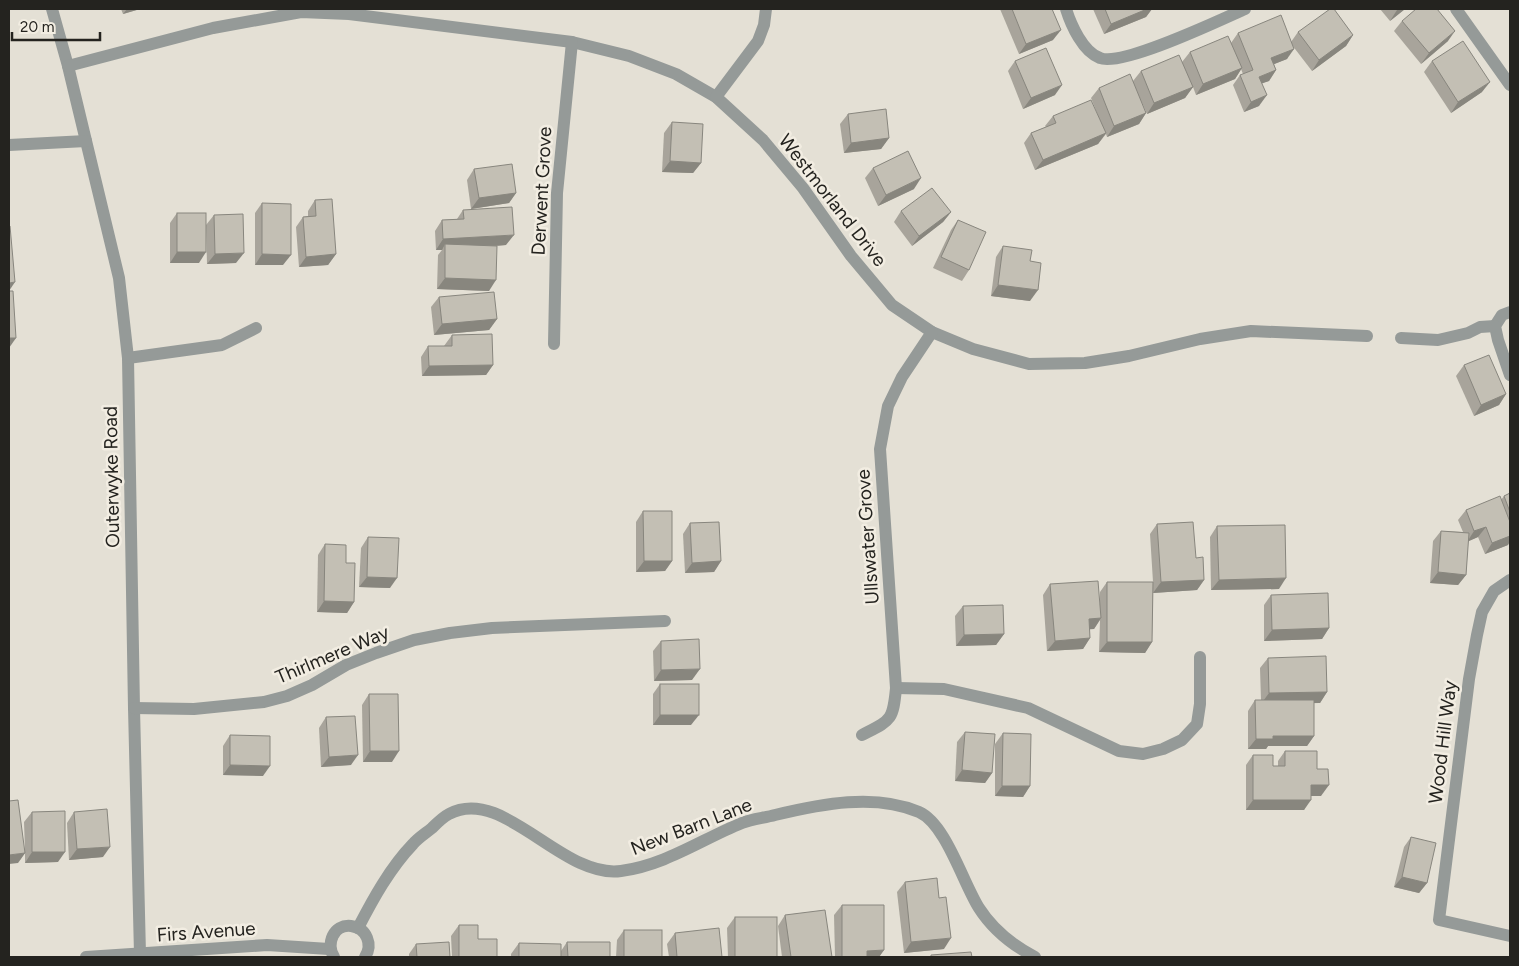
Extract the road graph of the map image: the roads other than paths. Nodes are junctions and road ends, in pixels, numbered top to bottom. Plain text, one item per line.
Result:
1 (52, 9) edge
2 (766, 9) edge
3 (1066, 9) edge
4 (1245, 9) edge
5 (1456, 9) edge
6 (348, 11) edge
7 (572, 42) junction
8 (68, 66) junction
9 (1510, 85) edge
10 (716, 97) junction
11 (86, 142) junction
12 (9, 145) edge
13 (1510, 312) edge
14 (1495, 326) junction
15 (256, 328) dead end
16 (932, 332) junction
17 (1367, 336) dead end
18 (1401, 338) dead end
19 (554, 344) dead end
20 (128, 358) junction
21 (1510, 375) edge
22 (1510, 580) edge
23 (665, 621) dead end
24 (1200, 657) dead end
25 (896, 688) junction
26 (134, 708) junction
27 (862, 735) dead end
28 (358, 928) junction
29 (1510, 936) edge
30 (332, 953) edge
31 (140, 954) junction
32 (86, 957) edge
33 (365, 957) edge
34 (1034, 957) edge

1 - 8 street, Outerwyke Road
2 - 10 street
3 - 4 street
5 - 9 street
6 - 7 street, Westmorland Drive
6 - 8 street, Westmorland Drive
7 - 10 street, Westmorland Drive
7 - 19 street, Derwent Grove
8 - 11 street, Outerwyke Road
10 - 16 street, Westmorland Drive
11 - 12 street
11 - 20 street, Outerwyke Road
13 - 14 street
14 - 18 street
14 - 21 street
15 - 20 street
16 - 17 street, Westmorland Drive
16 - 25 street, Ullswater Grove
20 - 26 street, Outerwyke Road
22 - 29 street, Wood Hill Way
23 - 26 street, Thirlmere Way
24 - 25 street
25 - 27 street, Ullswater Grove
26 - 31 street, Outerwyke Road
28 - 30 street
28 - 33 street
28 - 34 street, New Barn Lane
30 - 31 street, Firs Avenue
31 - 32 street, Firs Avenue

